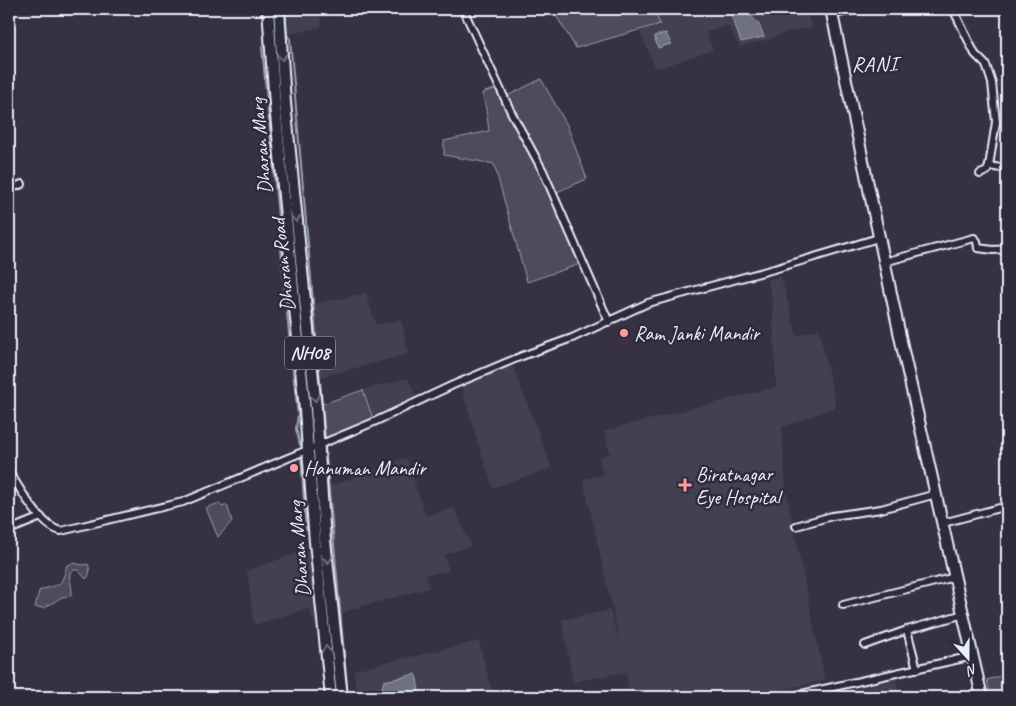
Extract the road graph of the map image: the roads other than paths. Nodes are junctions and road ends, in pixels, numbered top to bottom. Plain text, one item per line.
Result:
1 (268, 9) edge
2 (279, 9) edge
3 (463, 9) edge
4 (862, 9) edge
5 (953, 9) edge
6 (832, 11) edge
7 (989, 166) junction
8 (1007, 168) edge
9 (980, 174) dead end
10 (22, 184) dead end
11 (9, 189) edge
12 (878, 238) junction
13 (1007, 250) edge
14 (884, 262) junction
15 (298, 294) junction
16 (609, 322) junction
17 (319, 445) junction
18 (308, 448) junction
19 (9, 471) edge
20 (936, 494) junction
21 (1007, 506) edge
22 (40, 517) junction
23 (943, 523) junction
24 (796, 526) dead end
25 (9, 530) edge
26 (955, 577) junction
27 (843, 605) dead end
28 (964, 614) junction
29 (907, 630) junction
30 (865, 645) dead end
31 (973, 656) junction
32 (917, 669) junction
33 (333, 670) junction
34 (331, 697) edge
35 (342, 697) edge
36 (788, 697) edge
37 (982, 697) edge

1 - 15 main road, Dharan Marg / NH08
2 -> 15 main road, Dharan Road / NH08
3 - 16 street
4 - 6 street
5 - 7 street
6 - 12 main road
7 - 8 street
7 - 9 street
10 - 11 street
12 - 14 main road
12 - 16 street
13 - 14 street
14 - 20 main road
15 -> 17 main road, Dharan Road / NH08
15 - 18 main road, Dharan Marg / NH08
16 - 17 street
17 - 18 street
17 -> 33 main road, Dharan Road / NH08
18 - 22 street
33 -> 18 main road, Dharan Marg / NH08
19 - 22 street
20 - 23 main road
20 - 24 street
21 - 23 street
22 - 25 street
23 - 26 main road
26 - 27 street
26 - 28 main road
28 - 29 street
28 - 31 main road
29 - 30 street
29 - 32 street
31 - 32 street
31 - 37 main road
32 - 36 street
33 - 34 main road, Dharan Marg / NH08
33 - 35 main road, Dharan Road / NH08

